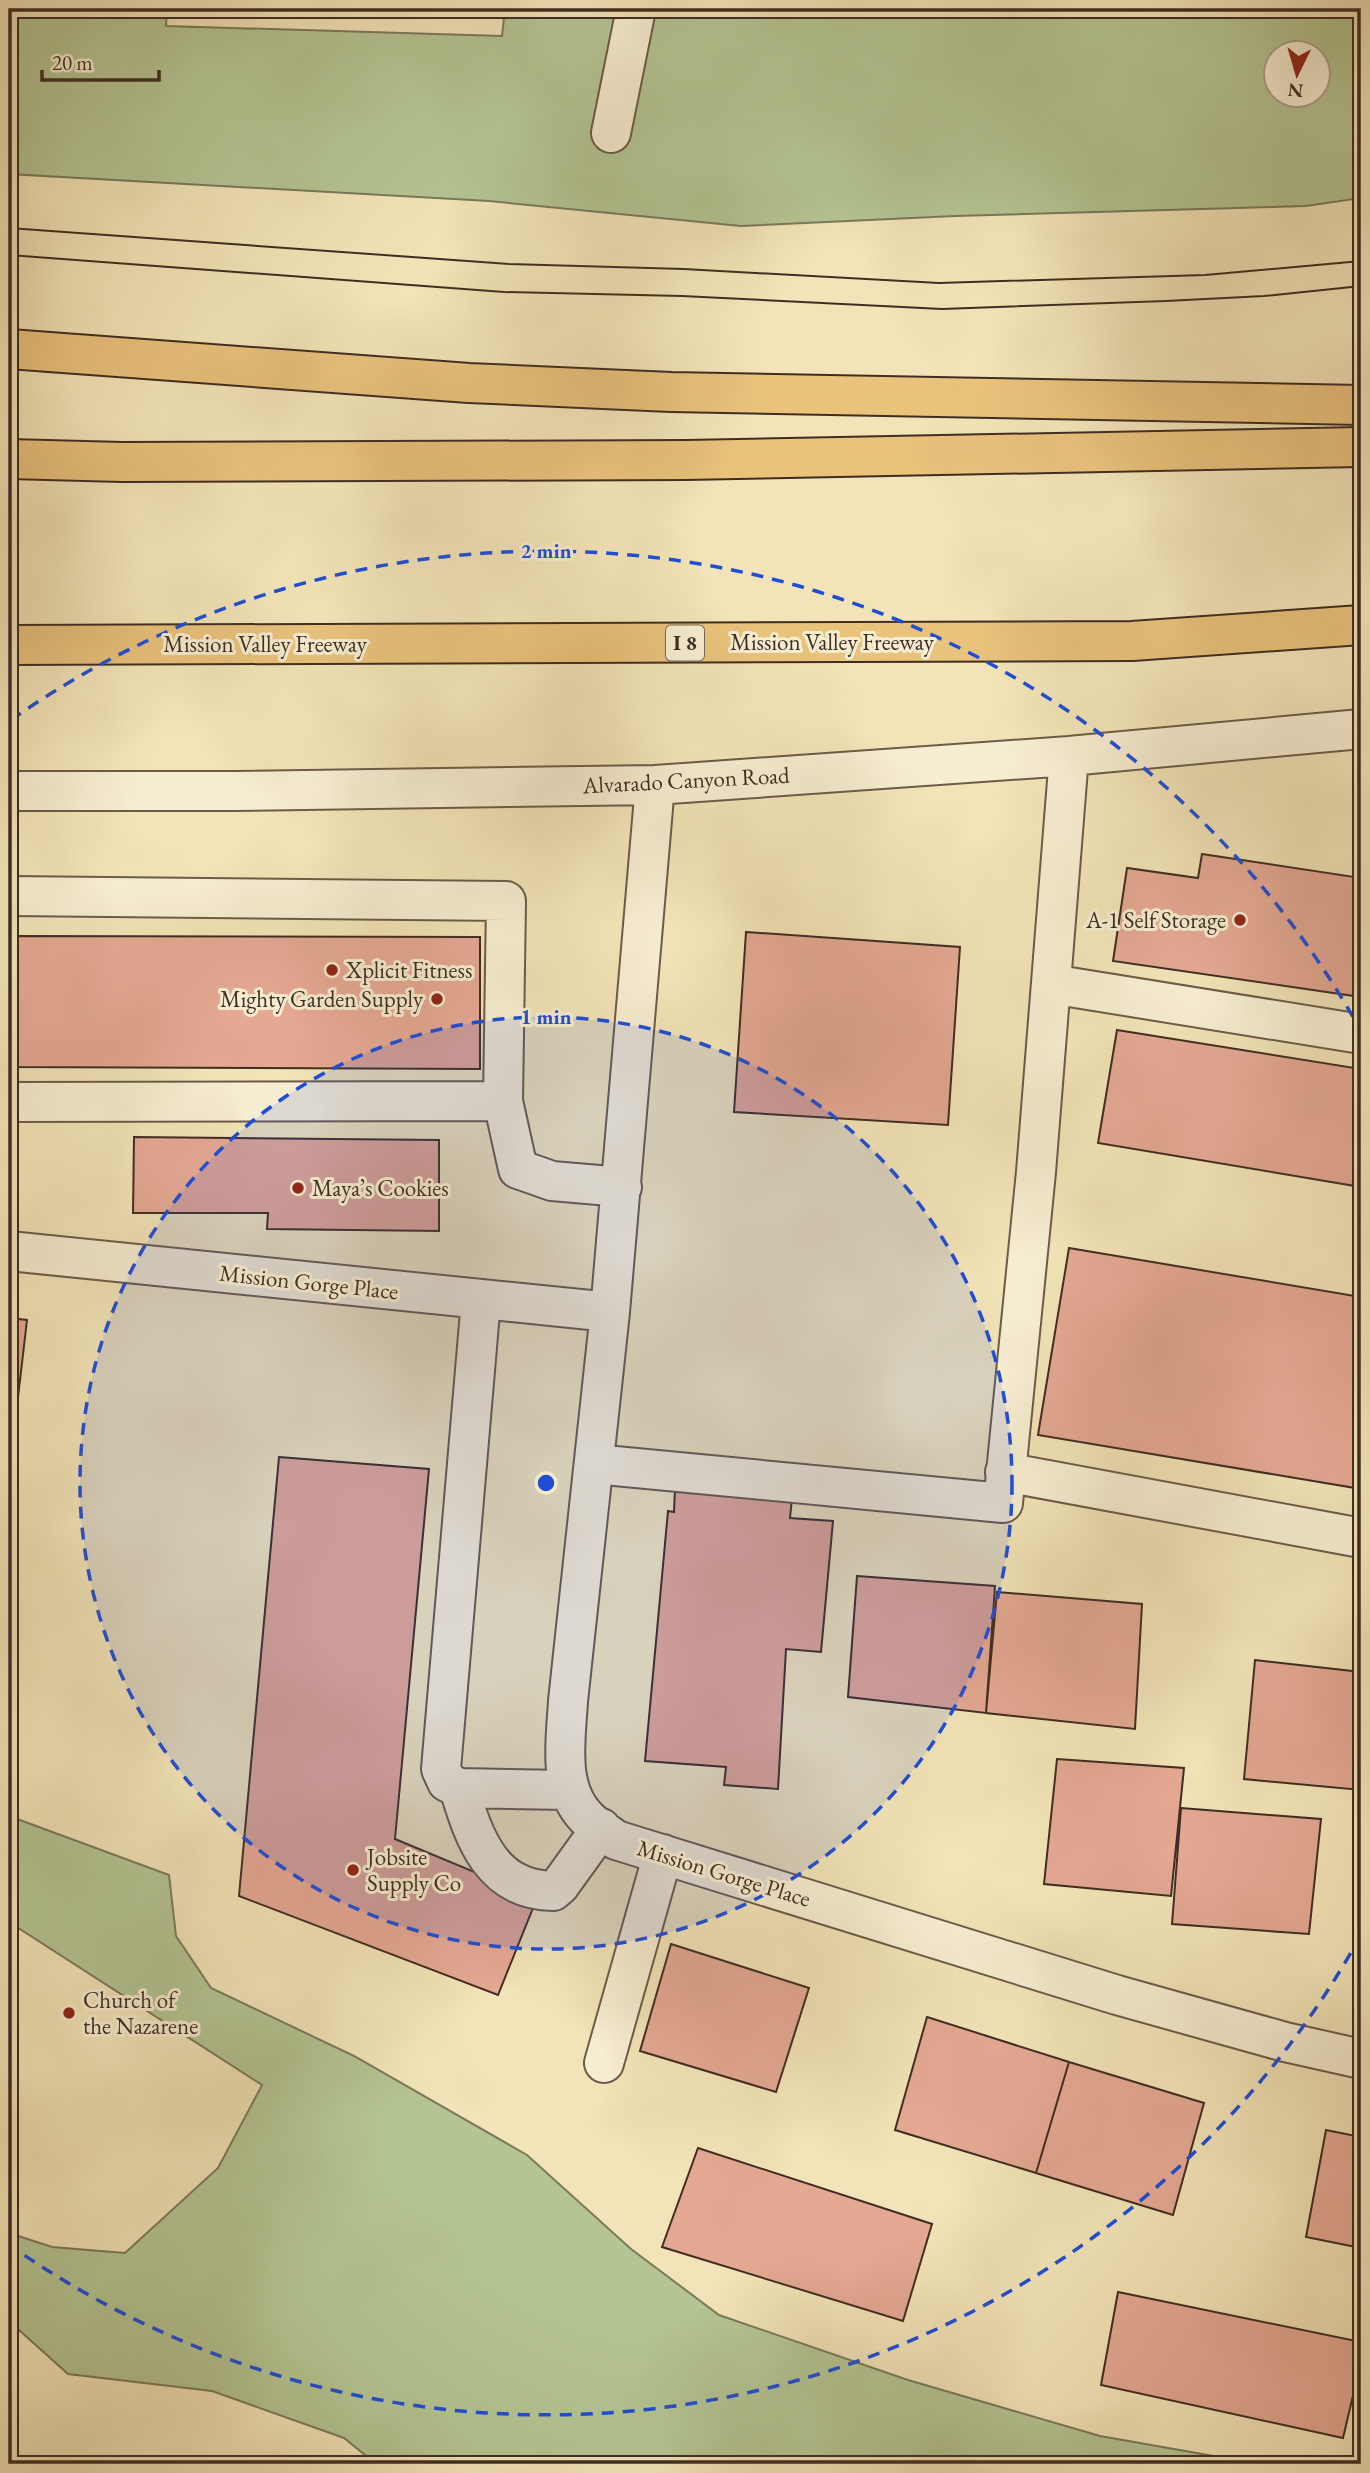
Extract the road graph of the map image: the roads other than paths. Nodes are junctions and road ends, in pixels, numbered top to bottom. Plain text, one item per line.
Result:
1 (636, 9) edge
2 (611, 133) dead end
3 (9, 349) edge
4 (1361, 405) edge
5 (1361, 447) edge
6 (9, 459) edge
7 (1361, 625) edge
8 (9, 645) edge
9 (1361, 729) edge
10 (1069, 756) junction
11 (655, 785) junction
12 (9, 791) edge
13 (9, 896) edge
14 (1051, 984) junction
15 (1361, 1034) edge
16 (503, 1101) junction
17 (9, 1102) edge
18 (622, 1187) junction
19 (26, 1252) edge
20 (9, 1268) edge
21 (481, 1300) junction
22 (610, 1312) junction
23 (594, 1464) junction
24 (1005, 1472) junction
25 (1361, 1538) edge
26 (459, 1788) junction
27 (568, 1790) junction
28 (601, 1828) junction
29 (663, 1854) junction
30 (1361, 2059) edge
31 (604, 2063) dead end

1 - 2 street
3 - 4 highway
5 - 6 highway
7 - 8 highway, Mission Valley Freeway / I 8
9 - 10 street, Alvarado Canyon Road
10 - 11 street, Alvarado Canyon Road
10 - 14 street
11 - 12 street, Alvarado Canyon Road
11 - 18 street
13 - 16 street
14 - 15 street
14 - 24 street
16 - 17 street
16 - 18 street
18 - 22 street
19 - 20 street
19 - 21 street, Mission Gorge Place
21 - 22 street, Mission Gorge Place
21 - 26 street
22 - 23 street
23 - 24 street
23 - 27 street
24 - 25 street
26 - 27 street
26 - 28 street
27 - 28 street, Mission Gorge Place
28 - 29 street, Mission Gorge Place
29 - 30 street, Mission Gorge Place
29 - 31 street

